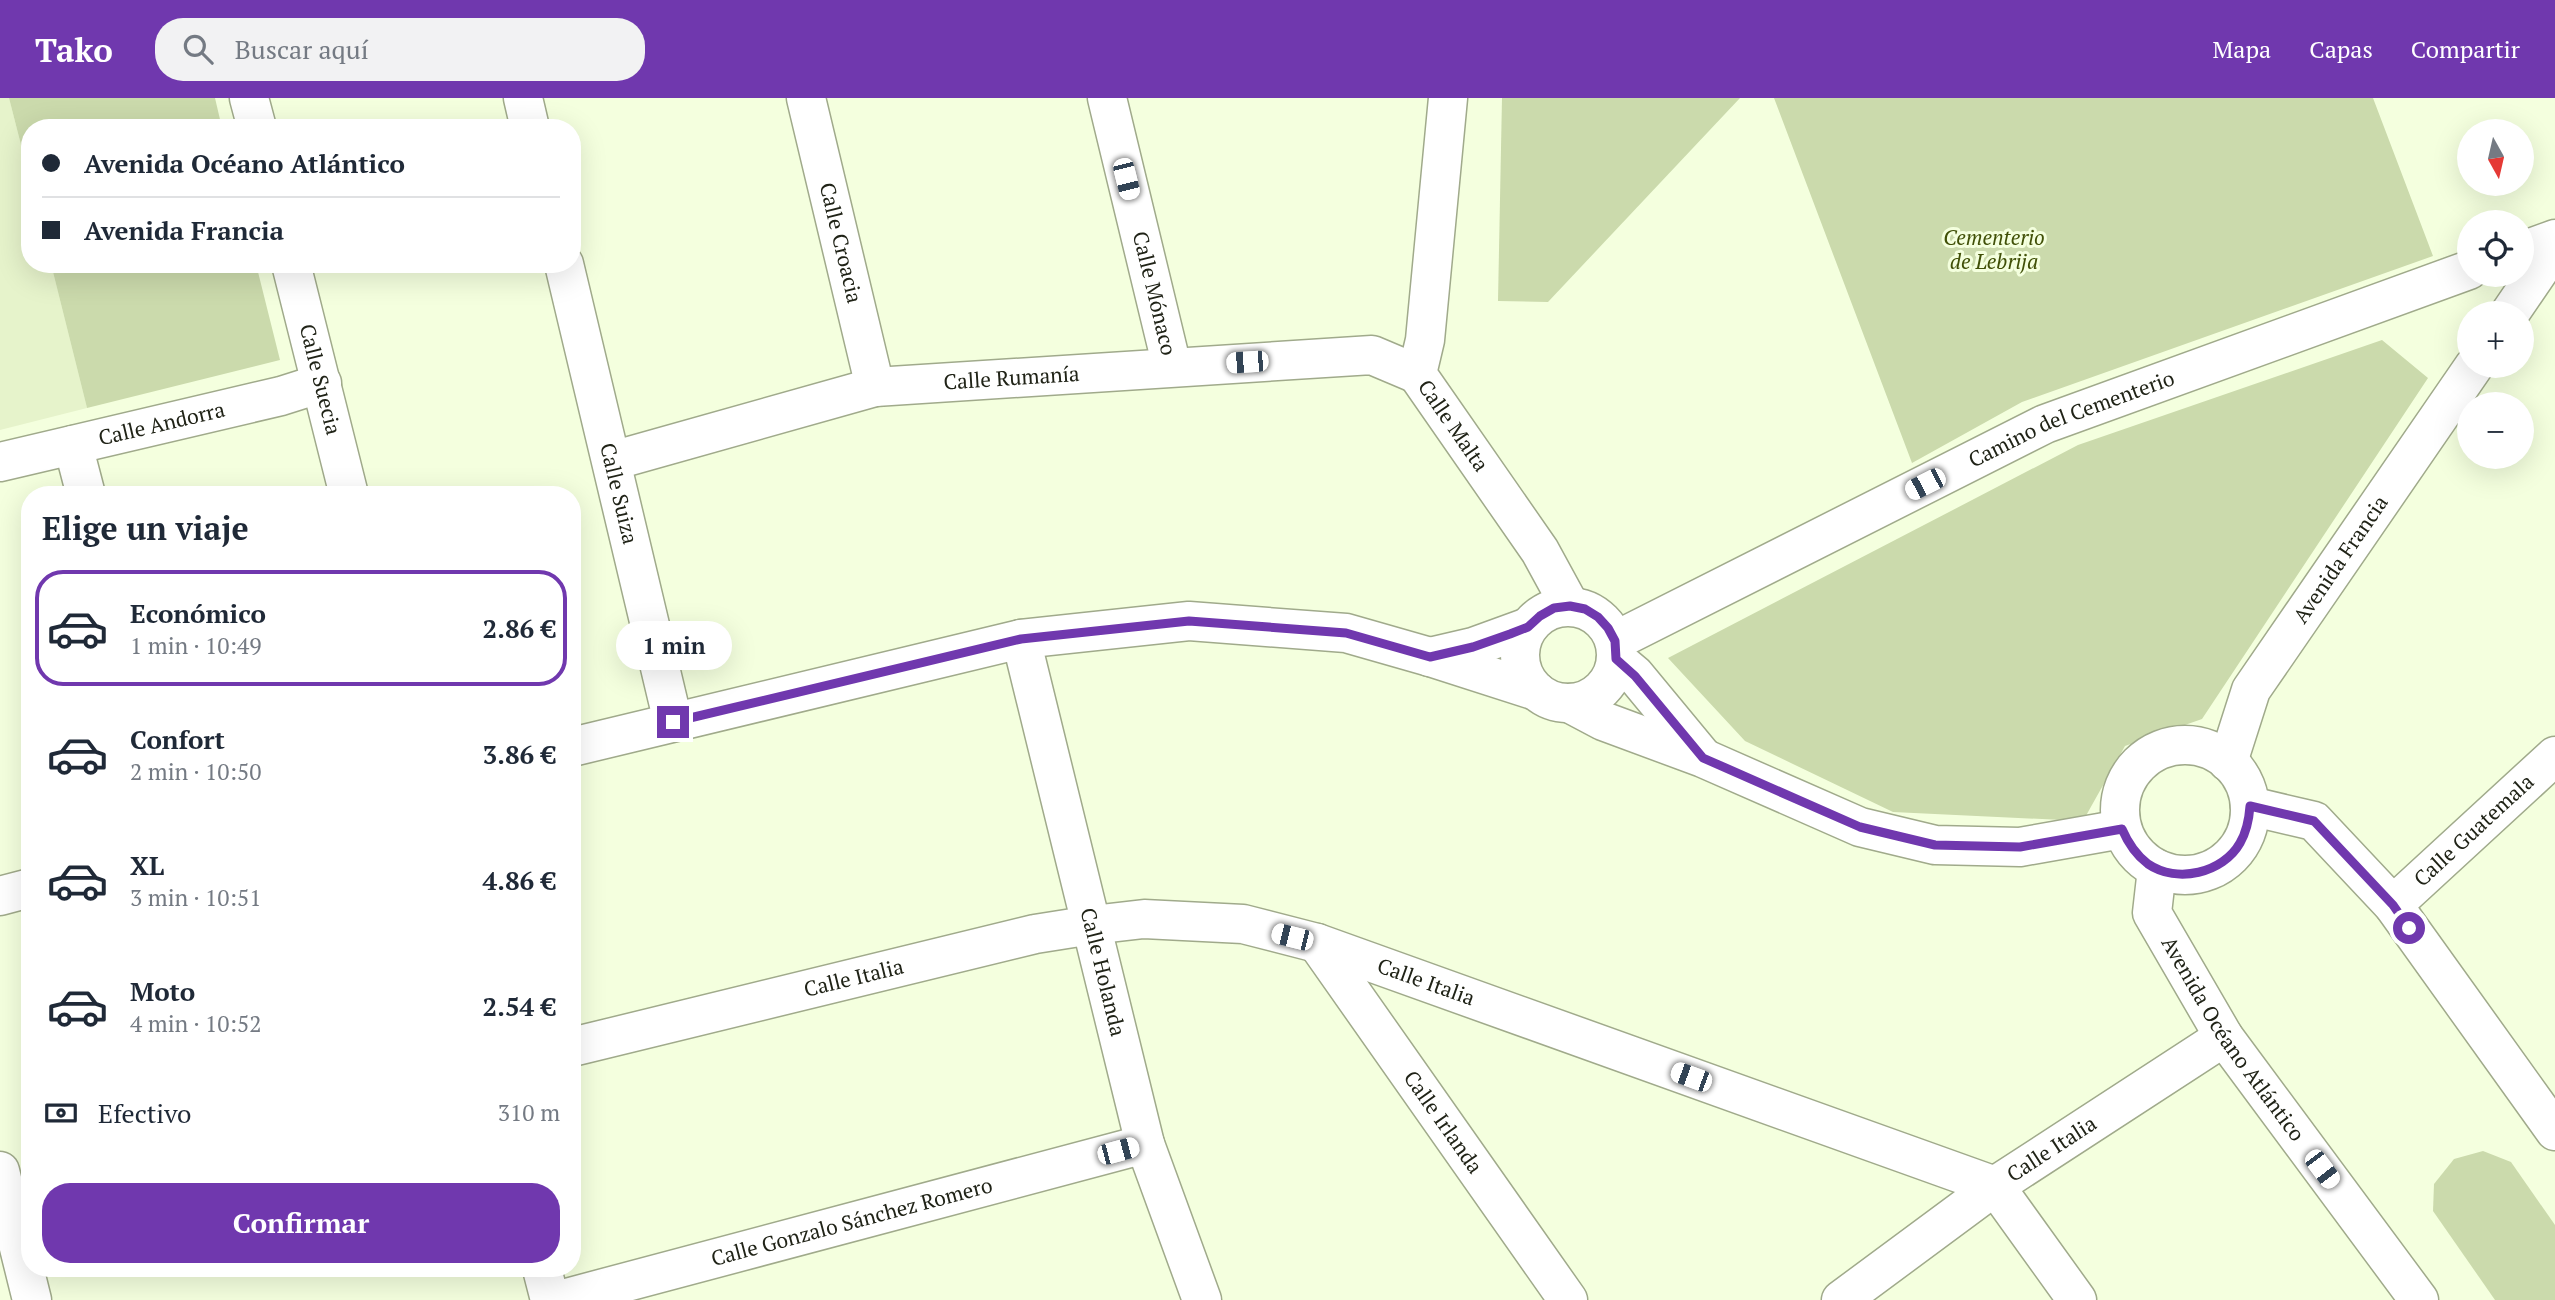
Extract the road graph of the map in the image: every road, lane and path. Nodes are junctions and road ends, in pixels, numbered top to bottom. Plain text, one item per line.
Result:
1 (249, 98) edge
2 (523, 98) edge
3 (806, 98) edge
4 (1107, 98) edge
5 (1448, 98) edge
6 (255, 119) edge
7 (528, 119) edge
8 (2555, 239) edge
9 (2534, 247) edge
10 (2555, 247) edge
11 (293, 273) edge
12 (566, 273) edge
13 (2457, 274) edge
14 (2518, 301) edge
15 (1172, 367) junction
16 (1417, 374) junction
17 (2466, 378) edge
18 (321, 383) junction
19 (875, 387) junction
20 (73, 445) junction
21 (612, 461) junction
22 (0, 462) edge
23 (84, 486) edge
24 (347, 486) edge
25 (1570, 606) junction
26 (1528, 627) junction
27 (1021, 639) junction
28 (1616, 650) junction
29 (1430, 657) junction
30 (1553, 697) junction
31 (673, 722) junction
32 (581, 745) edge
33 (2555, 756) edge
34 (1703, 758) junction
35 (2228, 762) junction
36 (2250, 806) junction
37 (2122, 829) junction
38 (2157, 869) junction
39 (21, 890) edge
40 (0, 896) edge
41 (2393, 905) junction
42 (1092, 925) junction
43 (1317, 943) junction
44 (2224, 1037) junction
45 (581, 1045) edge
46 (2555, 1131) edge
47 (1145, 1144) junction
48 (11, 1180) edge
49 (1995, 1186) junction
50 (21, 1237) edge
51 (28, 1277) edge
52 (544, 1277) edge
53 (32, 1300) edge
54 (550, 1300) edge
55 (559, 1300) edge
56 (1202, 1300) edge
57 (1568, 1300) edge
58 (1841, 1300) edge
59 (2077, 1300) edge
60 (2419, 1300) edge

1 - 6 street
2 - 7 street
3 - 19 street, Calle Croacia
4 - 15 street, Calle Mónaco
5 - 16 street, Calle Malta
8 - 9 street
10 - 14 street
11 - 18 street, Calle Suecia
12 - 21 street, Calle Suiza
13 - 28 street, Camino del Cementerio
15 - 16 street, Calle Rumanía
15 - 19 street, Calle Rumanía
16 - 25 street, Calle Malta
17 - 35 street, Avenida Francia
18 - 20 street, Calle Andorra
18 - 24 street, Calle Suecia
19 - 21 street, Calle Rumanía
20 - 22 street, Calle Andorra
20 - 23 street
21 - 31 street, Calle Suiza
25 - 26 street
25 - 28 street
26 - 29 street
26 - 30 street
27 - 29 street
27 - 31 street
27 - 42 street, Calle Holanda
28 - 30 street
28 - 34 street
29 - 30 street
30 - 34 street
31 - 32 street
33 - 41 street, Calle Guatemala
34 - 37 street
35 - 36 street
35 - 37 street
36 - 38 street
36 - 41 street
37 - 38 street
38 - 44 street, Avenida Océano Atlántico
39 - 40 street
41 - 46 street
42 - 43 street, Calle Italia
42 - 45 street, Calle Italia
42 - 47 street, Calle Holanda
43 - 49 street, Calle Italia
43 - 57 street, Calle Irlanda
44 - 49 street, Calle Italia
44 - 60 street, Avenida Océano Atlántico
47 - 55 street, Calle Gonzalo Sánchez Romero
47 - 56 street, Calle Holanda
48 - 50 street
49 - 58 street
49 - 59 street
51 - 53 street
52 - 54 street

